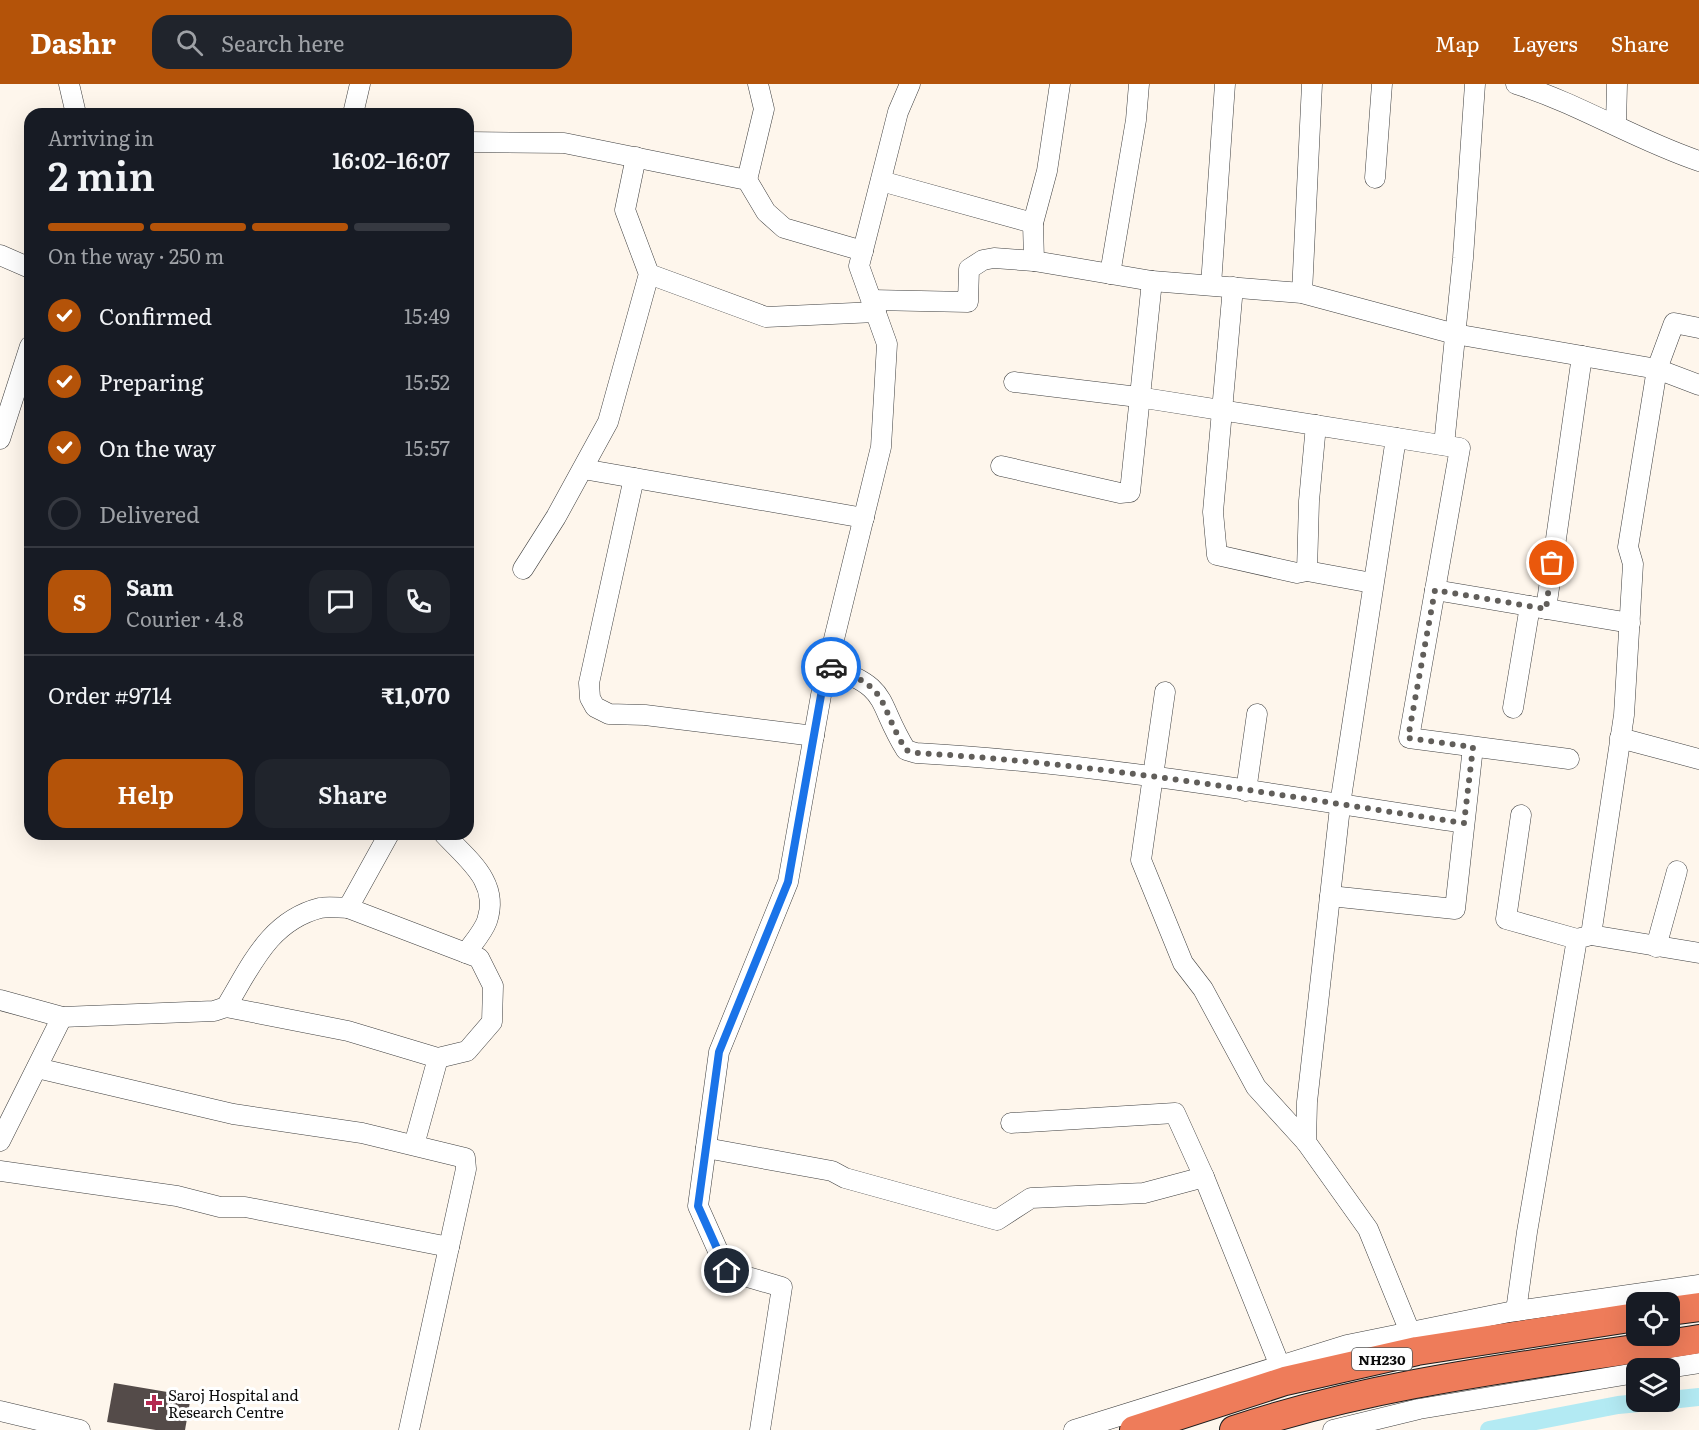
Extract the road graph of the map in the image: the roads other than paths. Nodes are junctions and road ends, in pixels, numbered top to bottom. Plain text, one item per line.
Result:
1 (69, 84) edge
2 (360, 84) edge
3 (758, 84) edge
4 (910, 84) edge
5 (1060, 84) edge
6 (1139, 84) edge
7 (1225, 84) edge
8 (1312, 84) edge
9 (1382, 84) edge
10 (1475, 84) edge
11 (1516, 84) edge
12 (1617, 84) edge
13 (75, 108) edge
14 (354, 108) edge
15 (1616, 125) junction
16 (474, 142) edge
17 (636, 157) junction
18 (1699, 161) edge
19 (1375, 178) dead end
20 (747, 180) junction
21 (881, 181) junction
22 (1033, 223) junction
23 (863, 251) junction
24 (0, 255) edge
25 (1034, 261) junction
26 (24, 265) edge
27 (649, 274) junction
28 (1110, 274) junction
29 (1152, 281) junction
30 (1211, 285) junction
31 (1233, 287) junction
32 (1302, 293) junction
33 (874, 306) junction
34 (1699, 328) edge
35 (1455, 334) junction
36 (1581, 356) junction
37 (24, 365) edge
38 (1657, 369) junction
39 (1014, 382) dead end
40 (1699, 385) edge
41 (1138, 397) junction
42 (1223, 411) junction
43 (1316, 425) junction
44 (1396, 438) junction
45 (0, 439) edge
46 (1452, 446) junction
47 (1002, 466) dead end
48 (583, 469) junction
49 (634, 478) junction
50 (864, 518) junction
51 (523, 569) dead end
52 (1307, 571) junction
53 (1372, 583) junction
54 (1435, 590) junction
55 (1538, 608) junction
56 (1630, 623) junction
57 (827, 666) junction
58 (1165, 692) dead end
59 (1514, 708) dead end
60 (1257, 714) dead end
61 (814, 736) junction
62 (1620, 738) junction
63 (1473, 747) junction
64 (1569, 759) dead end
65 (1699, 759) edge
66 (1153, 777) junction
67 (1246, 791) junction
68 (1340, 804) junction
69 (1521, 815) dead end
70 (1464, 823) junction
71 (385, 840) edge
72 (449, 840) edge
73 (1677, 871) dead end
74 (1330, 896) junction
75 (348, 908) junction
76 (1584, 937) junction
77 (1656, 947) junction
78 (466, 953) junction
79 (1699, 953) edge
80 (0, 1000) edge
81 (226, 1007) junction
82 (62, 1017) junction
83 (438, 1058) junction
84 (37, 1068) junction
85 (1011, 1123) dead end
86 (0, 1141) edge
87 (1306, 1142) junction
88 (414, 1145) junction
89 (706, 1148) junction
90 (0, 1171) edge
91 (1204, 1177) junction
92 (449, 1247) junction
93 (1699, 1285) edge
94 (1699, 1307) edge
95 (1680, 1310) edge
96 (1516, 1311) junction
97 (1626, 1319) edge
98 (1410, 1332) junction
99 (1699, 1339) edge
100 (1699, 1363) edge
101 (1280, 1366) junction
102 (1680, 1366) edge
103 (1626, 1375) edge
104 (0, 1411) edge
105 (80, 1430) edge
106 (409, 1430) edge
107 (760, 1430) edge
108 (1074, 1430) edge
109 (1134, 1430) edge
110 (1234, 1430) edge
111 (1333, 1430) edge

1 - 13 street
2 - 14 street
3 - 20 street
4 - 21 street
5 - 22 street
6 - 28 street
7 - 30 street
8 - 32 street
9 - 19 street
10 - 35 street
11 - 15 street
12 - 15 street
15 - 18 street
16 - 17 street
17 - 20 street
17 - 27 street
20 - 23 street
21 - 22 street
21 - 23 street
22 - 25 street
23 - 33 street
24 - 26 street
25 - 28 street
25 - 33 street
27 - 33 street
27 - 48 street
28 - 29 street
29 - 30 street
29 - 41 street
30 - 31 street
31 - 32 street
31 - 42 street
32 - 35 street
33 - 50 street
34 - 38 street
35 - 36 street
35 - 46 street
36 - 38 street
36 - 55 street
37 - 45 street
38 - 40 street
38 - 56 street
39 - 41 street
41 - 42 street
41 - 47 street
42 - 43 street
42 - 52 street
43 - 44 street
43 - 52 street
44 - 46 street
44 - 53 street
46 - 54 street
48 - 49 street
48 - 51 street
49 - 50 street
49 - 61 street
50 - 57 street
52 - 53 street
53 - 68 street
54 - 55 street
54 - 63 street
55 - 56 street
55 - 59 street
56 - 62 street
57 - 61 street
57 - 66 street
58 - 66 street
60 - 67 street
61 - 89 street
62 - 65 street
62 - 76 street
63 - 64 street
63 - 70 street
66 - 67 street
66 - 87 street
67 - 68 street
68 - 70 street
68 - 74 street
69 - 76 street
70 - 74 street
71 - 75 street
72 - 78 street
73 - 77 street
74 - 87 street
75 - 78 street
75 - 81 street
76 - 77 street
76 - 96 street
77 - 79 street
78 - 83 street
80 - 82 street
81 - 82 street
81 - 83 street
82 - 84 street
83 - 88 street
84 - 86 street
84 - 88 street
85 - 91 street
87 - 98 street
88 - 92 street
89 - 91 street
89 - 107 street
90 - 92 street
91 - 101 street
92 - 106 street
93 - 96 street
94 - 95 highway
96 - 98 street
97 - 109 highway, NH230
98 - 101 street
99 - 110 highway, NH230
100 - 102 street
101 - 108 street
103 - 111 street
104 - 105 street

